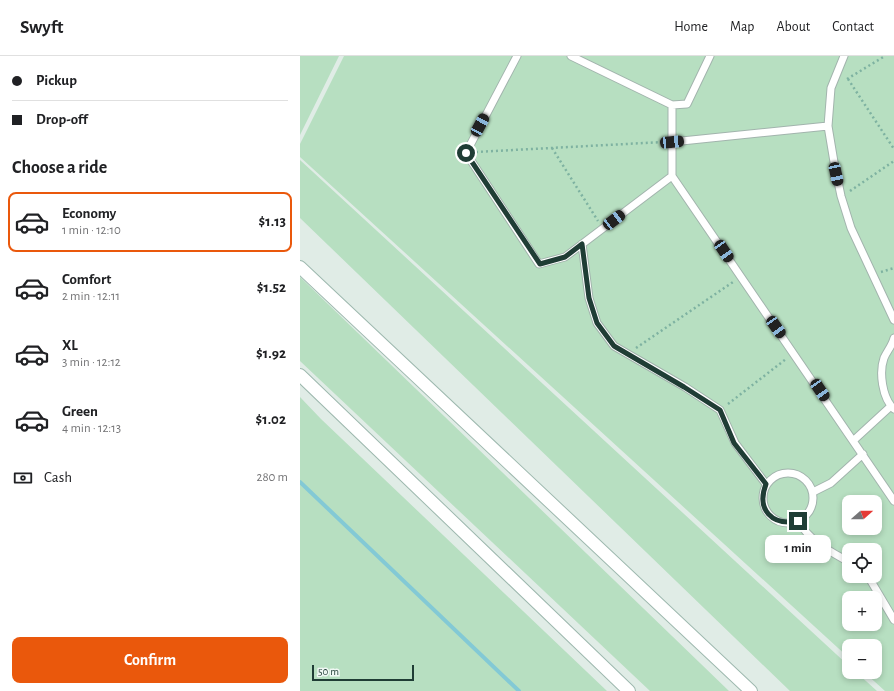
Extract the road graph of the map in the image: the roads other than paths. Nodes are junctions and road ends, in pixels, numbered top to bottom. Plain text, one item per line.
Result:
1 (517, 56) edge
2 (571, 56) edge
3 (710, 56) edge
4 (844, 56) edge
5 (672, 105) junction
6 (828, 126) junction
7 (672, 142) junction
8 (672, 176) junction
9 (582, 244) junction
10 (300, 267) edge
11 (894, 320) edge
12 (894, 338) edge
13 (300, 375) edge
14 (892, 407) edge
15 (854, 440) junction
16 (864, 454) junction
17 (766, 484) junction
18 (813, 492) junction
19 (894, 500) edge
20 (798, 521) junction
21 (842, 558) edge
22 (872, 583) edge
23 (894, 620) edge
24 (629, 691) edge
25 (751, 691) edge

1 - 9 lane
2 - 5 lane
3 - 5 lane
4 - 6 lane
5 - 7 lane
6 - 7 lane
6 - 11 lane
7 - 8 lane
8 - 9 lane
8 - 15 lane
9 - 17 lane
10 - 25 main road
12 - 14 lane
13 - 24 main road
14 - 15 lane
15 - 16 lane
16 - 18 lane
16 - 19 lane
17 - 18 lane
17 - 20 lane
18 - 20 lane
20 - 21 lane
22 - 23 lane

